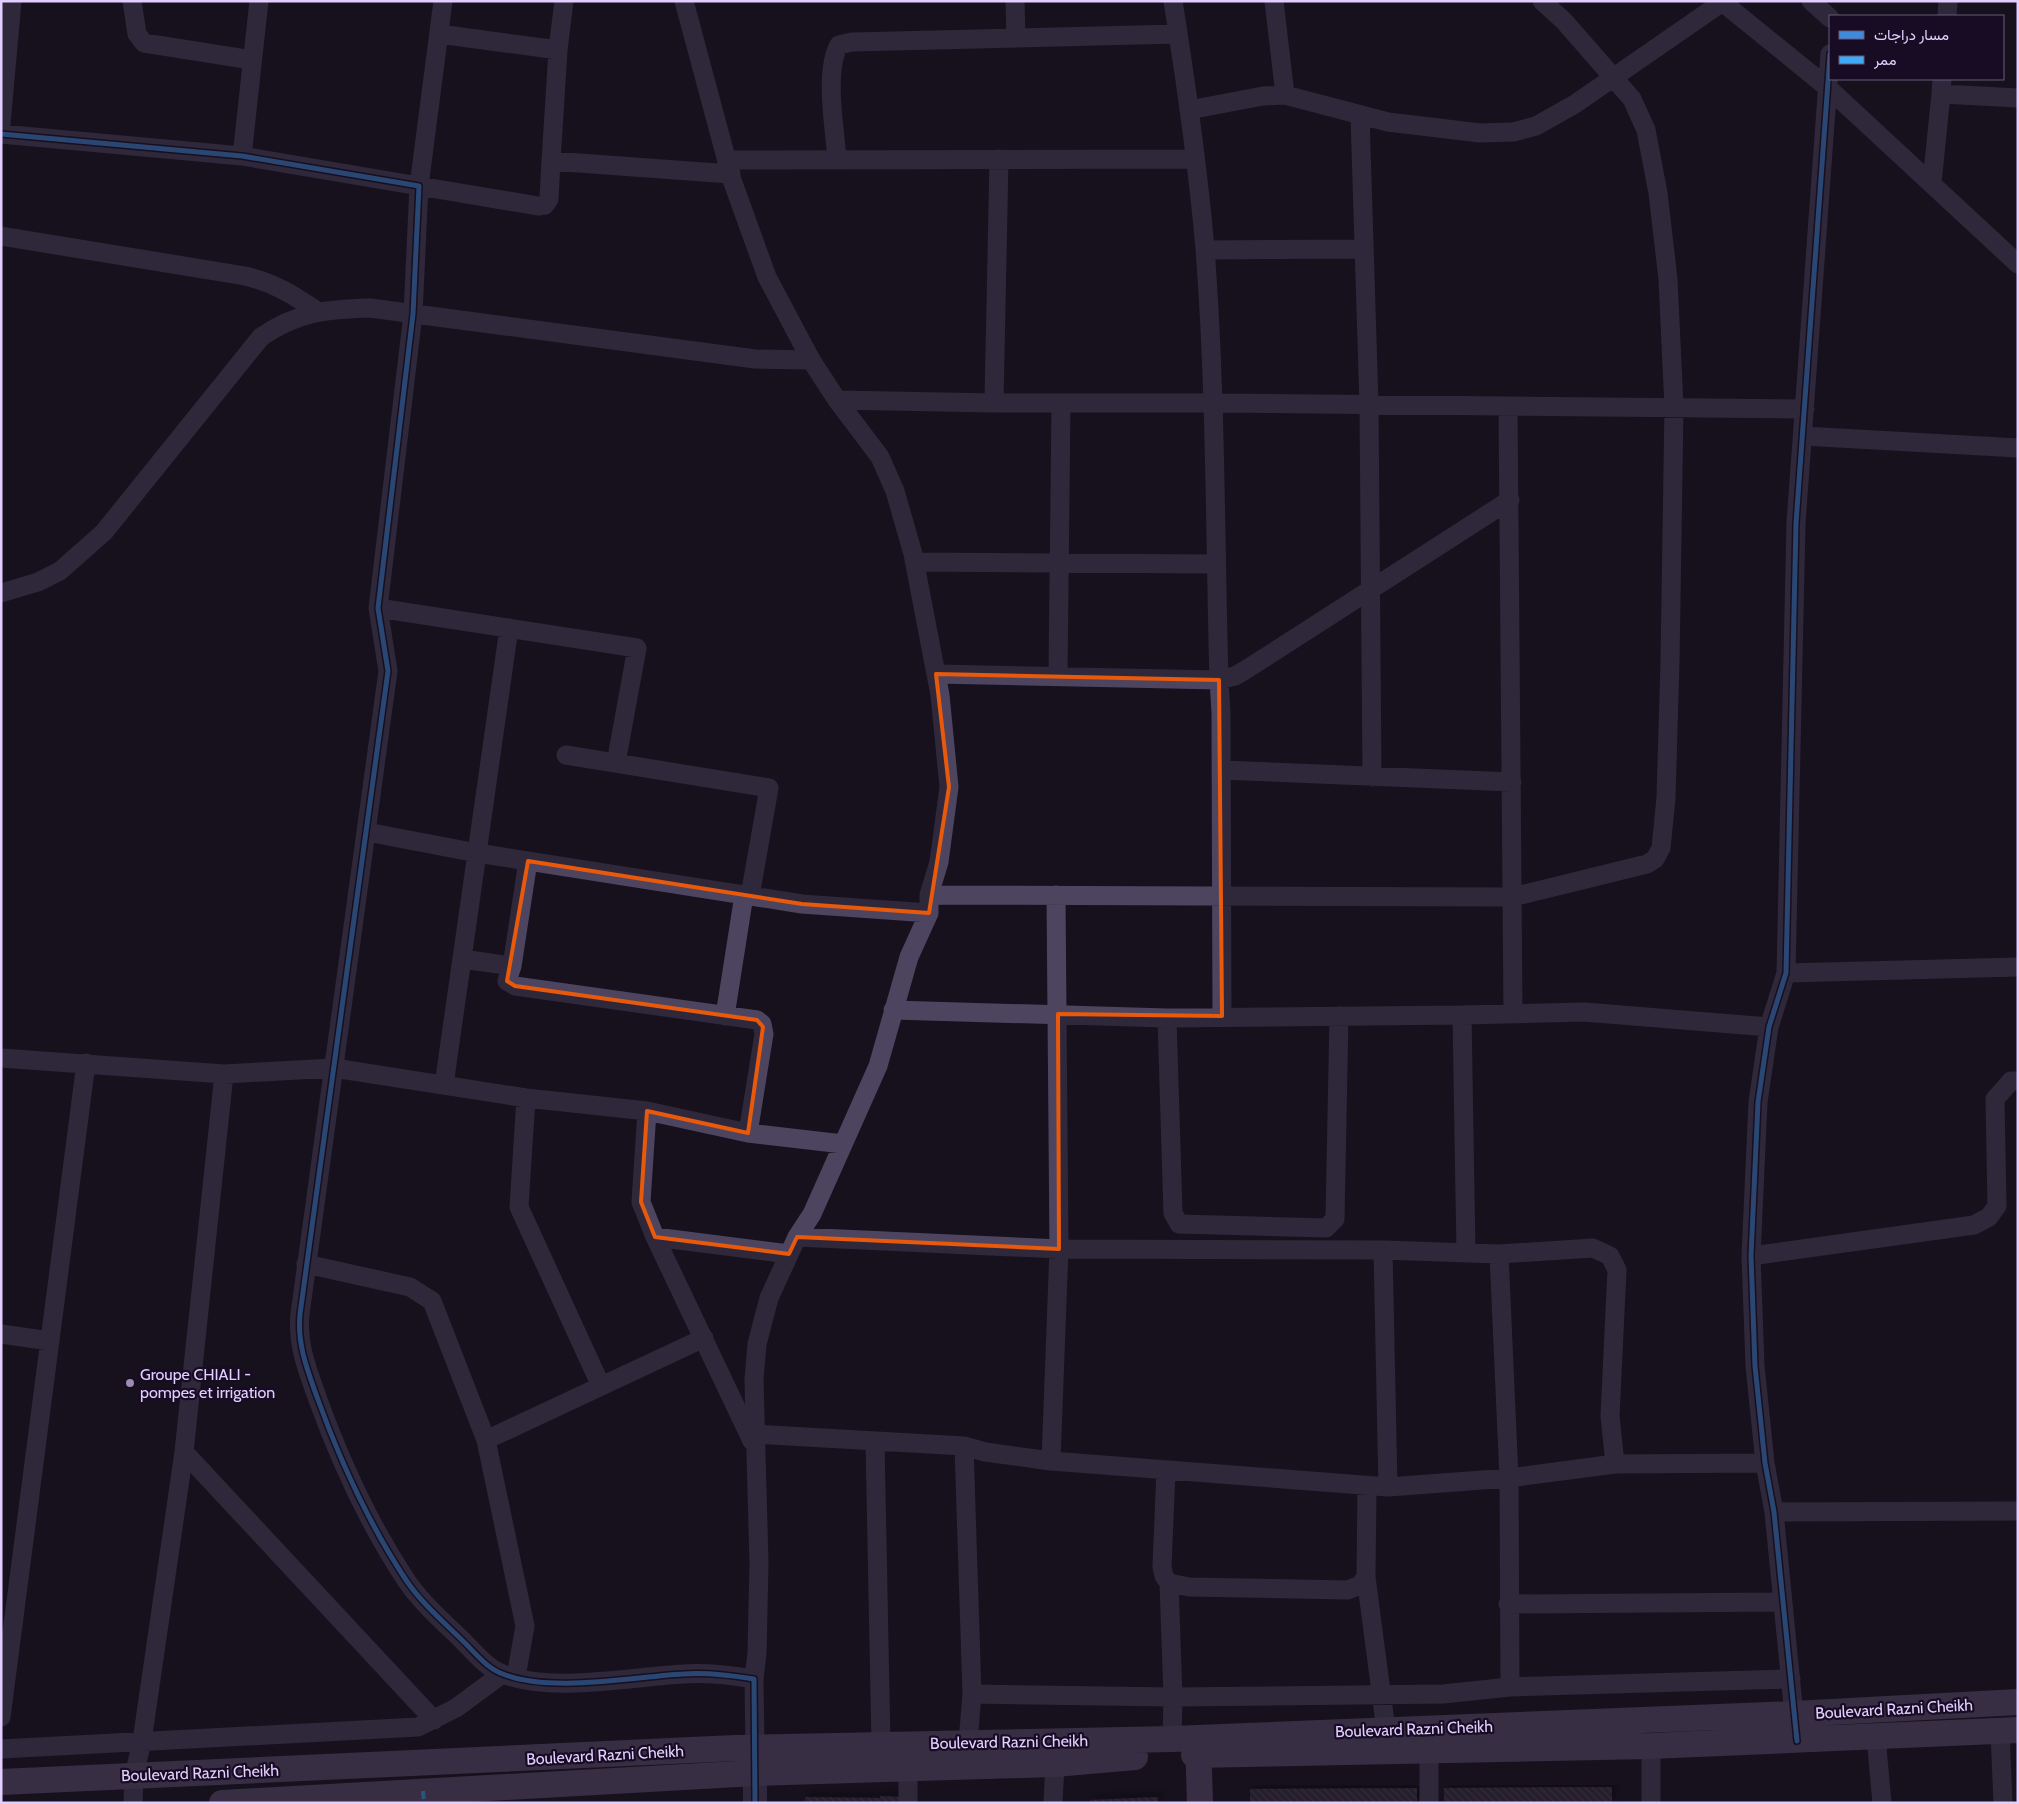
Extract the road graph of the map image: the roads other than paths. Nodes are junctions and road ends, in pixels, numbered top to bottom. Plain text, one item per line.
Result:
1 (12, 1) edge
2 (132, 1) edge
3 (259, 1) edge
4 (443, 1) edge
5 (564, 1) edge
6 (684, 1) edge
7 (1015, 1) edge
8 (1173, 1) edge
9 (1274, 1) edge
10 (1542, 1) edge
11 (1811, 1) edge
12 (1833, 1) edge
13 (1948, 1) edge
14 (1722, 2) edge
15 (1829, 15) edge
16 (1831, 15) edge
17 (1947, 15) edge
18 (439, 34) junction
19 (1178, 34) junction
20 (1016, 38) junction
21 (558, 50) junction
22 (252, 60) junction
23 (1829, 65) edge
24 (1614, 78) junction
25 (1942, 86) edge
26 (1827, 87) junction
27 (1285, 95) junction
28 (2018, 98) edge
29 (1189, 110) junction
30 (1360, 115) junction
31 (1, 124) edge
32 (1, 134) edge
33 (242, 156) junction
34 (999, 159) junction
35 (837, 160) junction
36 (1195, 160) junction
37 (551, 161) junction
38 (729, 167) junction
39 (1932, 184) junction
40 (419, 186) junction
41 (1, 236) edge
42 (1205, 250) junction
43 (1364, 250) junction
44 (2018, 264) edge
45 (317, 311) junction
46 (413, 314) junction
47 (811, 360) junction
48 (837, 400) junction
49 (994, 403) junction
50 (1061, 403) junction
51 (1212, 403) junction
52 (1369, 405) junction
53 (1508, 406) junction
54 (1674, 407) junction
55 (1804, 409) junction
56 (1803, 436) junction
57 (2018, 448) edge
58 (1510, 500) junction
59 (915, 562) junction
60 (1059, 563) junction
61 (1216, 564) junction
62 (1370, 591) junction
63 (1, 593) edge
64 (378, 608) junction
65 (509, 628) junction
66 (936, 674) junction
67 (1058, 677) junction
68 (1219, 680) junction
69 (566, 755) dead end
70 (616, 763) junction
71 (1221, 770) junction
72 (1372, 777) junction
73 (1512, 782) junction
74 (367, 832) junction
75 (477, 853) junction
76 (528, 861) junction
77 (1056, 895) junction
78 (747, 896) junction
79 (1221, 896) junction
80 (1513, 897) junction
81 (929, 904) junction
82 (462, 958) junction
83 (512, 966) junction
84 (2018, 967) edge
85 (1786, 973) junction
86 (894, 1010) junction
87 (1513, 1012) junction
88 (1058, 1014) junction
89 (1462, 1015) junction
90 (725, 1016) junction
91 (1222, 1016) junction
92 (1339, 1016) junction
93 (1167, 1018) junction
94 (1769, 1028) junction
95 (1, 1058) edge
96 (86, 1062) junction
97 (334, 1068) junction
98 (224, 1074) junction
99 (2018, 1081) edge
100 (444, 1085) junction
101 (526, 1098) junction
102 (647, 1111) junction
103 (748, 1133) junction
104 (843, 1144) junction
105 (655, 1237) junction
106 (797, 1237) junction
107 (1059, 1249) junction
108 (1383, 1250) junction
109 (1466, 1253) junction
110 (789, 1254) junction
111 (1499, 1254) junction
112 (1750, 1256) junction
113 (306, 1264) junction
114 (1, 1334) edge
115 (704, 1338) junction
116 (50, 1341) junction
117 (601, 1386) junction
118 (486, 1440) junction
119 (755, 1440) junction
120 (875, 1442) junction
121 (964, 1446) junction
122 (184, 1452) junction
123 (1051, 1461) junction
124 (1765, 1463) junction
125 (1615, 1464) junction
126 (1166, 1470) junction
127 (1509, 1478) junction
128 (1366, 1486) junction
129 (1388, 1487) junction
130 (2018, 1511) edge
131 (1774, 1512) junction
132 (1366, 1577) junction
133 (1169, 1582) junction
134 (1782, 1602) junction
135 (1508, 1604) junction
136 (509, 1676) junction
137 (754, 1679) junction
138 (1790, 1679) junction
139 (1510, 1687) junction
140 (972, 1694) junction
141 (1381, 1694) junction
142 (1173, 1697) junction
143 (2018, 1702) edge
144 (1794, 1714) junction
145 (1, 1717) edge
146 (434, 1720) junction
147 (1386, 1730) junction
148 (2009, 1731) edge
149 (1876, 1737) junction
150 (1172, 1738) junction
151 (142, 1741) junction
152 (1797, 1741) junction
153 (968, 1742) junction
154 (882, 1744) junction
155 (1198, 1746) junction
156 (1651, 1746) junction
157 (755, 1747) junction
158 (1, 1749) edge
159 (1430, 1751) junction
160 (1056, 1764) junction
161 (908, 1768) junction
162 (755, 1773) junction
163 (134, 1776) junction
164 (1, 1782) edge
165 (133, 1803) edge
166 (222, 1803) edge
167 (754, 1803) edge
168 (908, 1803) edge
169 (1054, 1803) edge
170 (1200, 1803) edge
171 (1429, 1803) edge
172 (1651, 1803) edge
173 (1882, 1803) edge
174 (2003, 1803) edge

1 - 31 street
2 - 22 street
3 - 22 street
4 - 18 street
5 - 21 street
6 - 38 street
7 - 20 street
8 - 19 street
9 - 27 street
10 - 24 street
11 - 15 street
12 - 16 street
13 - 17 street
14 - 24 street
14 - 26 street
18 - 21 street
18 - 40 street
19 - 20 street
19 - 29 street
20 - 35 street
21 - 37 street
22 - 33 street
23 - 26 street
24 - 30 street
24 - 54 street
25 - 28 street
25 - 39 street
26 - 39 street
26 - 55 street
27 - 29 street
27 - 30 street
29 - 36 street
30 - 43 street
32 - 33 street
33 - 40 street
34 - 35 street
34 - 36 street
34 - 49 street
35 - 38 street
36 - 42 street
37 - 38 street
37 - 40 street
38 - 47 street
39 - 44 street
40 - 46 street
41 - 45 street
42 - 43 street
42 - 51 street
43 - 52 street
45 - 46 street
45 - 63 street
46 - 47 street
46 - 64 street
47 - 48 street
48 - 49 street
48 - 59 street
49 - 50 street
50 - 51 street
50 - 60 street
51 - 52 street
51 - 61 street
52 - 53 street
52 - 62 street
53 - 54 street
53 - 58 street
54 - 55 street
54 - 80 street
55 - 56 street
56 - 57 street
56 - 85 street
58 - 62 street
58 - 73 street
59 - 60 street
59 - 66 street
60 - 61 street
60 - 67 street
61 - 68 street
62 - 68 street
62 - 72 street
64 - 65 street
64 - 74 street
65 - 70 street
65 - 75 street
66 - 67 street
66 - 81 street
67 - 68 street
68 - 71 street
69 - 70 street
70 - 78 street
71 - 72 street
71 - 79 street
72 - 73 street
73 - 80 street
74 - 75 street
74 - 97 street
75 - 76 street
75 - 82 street
76 - 78 street
76 - 83 street
77 - 79 street
77 - 81 street
77 - 88 street
78 - 81 street
78 - 90 street
79 - 80 street
79 - 91 street
80 - 87 street
81 - 86 street
82 - 83 street
82 - 100 street
83 - 90 street
84 - 85 street
85 - 94 street
86 - 88 street
86 - 104 street
87 - 89 street
87 - 94 street
88 - 93 street
88 - 107 street
89 - 92 street
89 - 109 street
90 - 103 street
91 - 92 street
91 - 93 street
92 - 93 street
94 - 112 street
95 - 96 street
96 - 98 street
96 - 116 street
97 - 98 street
97 - 100 street
97 - 113 street
98 - 122 street
99 - 112 street
100 - 101 street
101 - 102 street
101 - 117 street
102 - 103 street
102 - 105 street
103 - 104 street
104 - 106 street
105 - 110 street
105 - 115 street
106 - 107 street
106 - 110 street
107 - 108 street
107 - 123 street
108 - 109 street
108 - 129 street
109 - 111 street
110 - 119 street
111 - 125 street
111 - 127 street
112 - 124 street
113 - 118 street
113 - 136 street
114 - 116 street
115 - 117 street
115 - 119 street
116 - 145 street
117 - 118 street
118 - 136 street
119 - 120 street
119 - 137 street
120 - 121 street
120 - 154 street
121 - 123 street
121 - 140 street
122 - 146 street
122 - 151 street
123 - 126 street
124 - 125 street
124 - 131 street
125 - 127 street
126 - 128 street
126 - 133 street
127 - 129 street
127 - 135 street
128 - 129 street
128 - 132 street
130 - 131 street
131 - 134 street
132 - 133 street
132 - 141 street
133 - 142 street
134 - 135 street
134 - 138 street
135 - 139 street
136 - 137 street
136 - 146 street
137 - 157 street
138 - 139 street
138 - 144 street
139 - 141 street
140 - 142 street
140 - 153 street
141 - 142 street
141 - 147 street
142 - 150 street
143 - 144 main road, Boulevard Razni Cheikh
144 - 147 main road, Boulevard Razni Cheikh
144 - 152 street
146 - 151 street
147 - 155 main road, Boulevard Razni Cheikh
148 - 149 main road, Boulevard Razni Cheikh
148 - 174 street
149 - 152 main road, Boulevard Razni Cheikh
149 - 173 street
150 - 153 main road, Boulevard Razni Cheikh
150 - 155 main road, Boulevard Razni Cheikh
151 - 158 street
151 - 163 street
152 - 156 main road, Boulevard Razni Cheikh
153 - 154 main road, Boulevard Razni Cheikh
154 - 157 main road, Boulevard Razni Cheikh
155 - 159 main road, Boulevard Razni Cheikh
155 - 160 main road, Boulevard Razni Cheikh
155 - 170 main road
156 - 159 main road, Boulevard Razni Cheikh
156 - 172 street
157 - 162 street
157 - 163 main road, Boulevard Razni Cheikh
159 - 171 street
160 - 161 main road, Boulevard Razni Cheikh
160 - 169 street
161 - 162 main road, Boulevard Razni Cheikh
161 - 168 street
162 - 166 main road, Boulevard Razni Cheikh
162 - 167 street
163 - 164 main road, Boulevard Razni Cheikh
163 - 165 street

